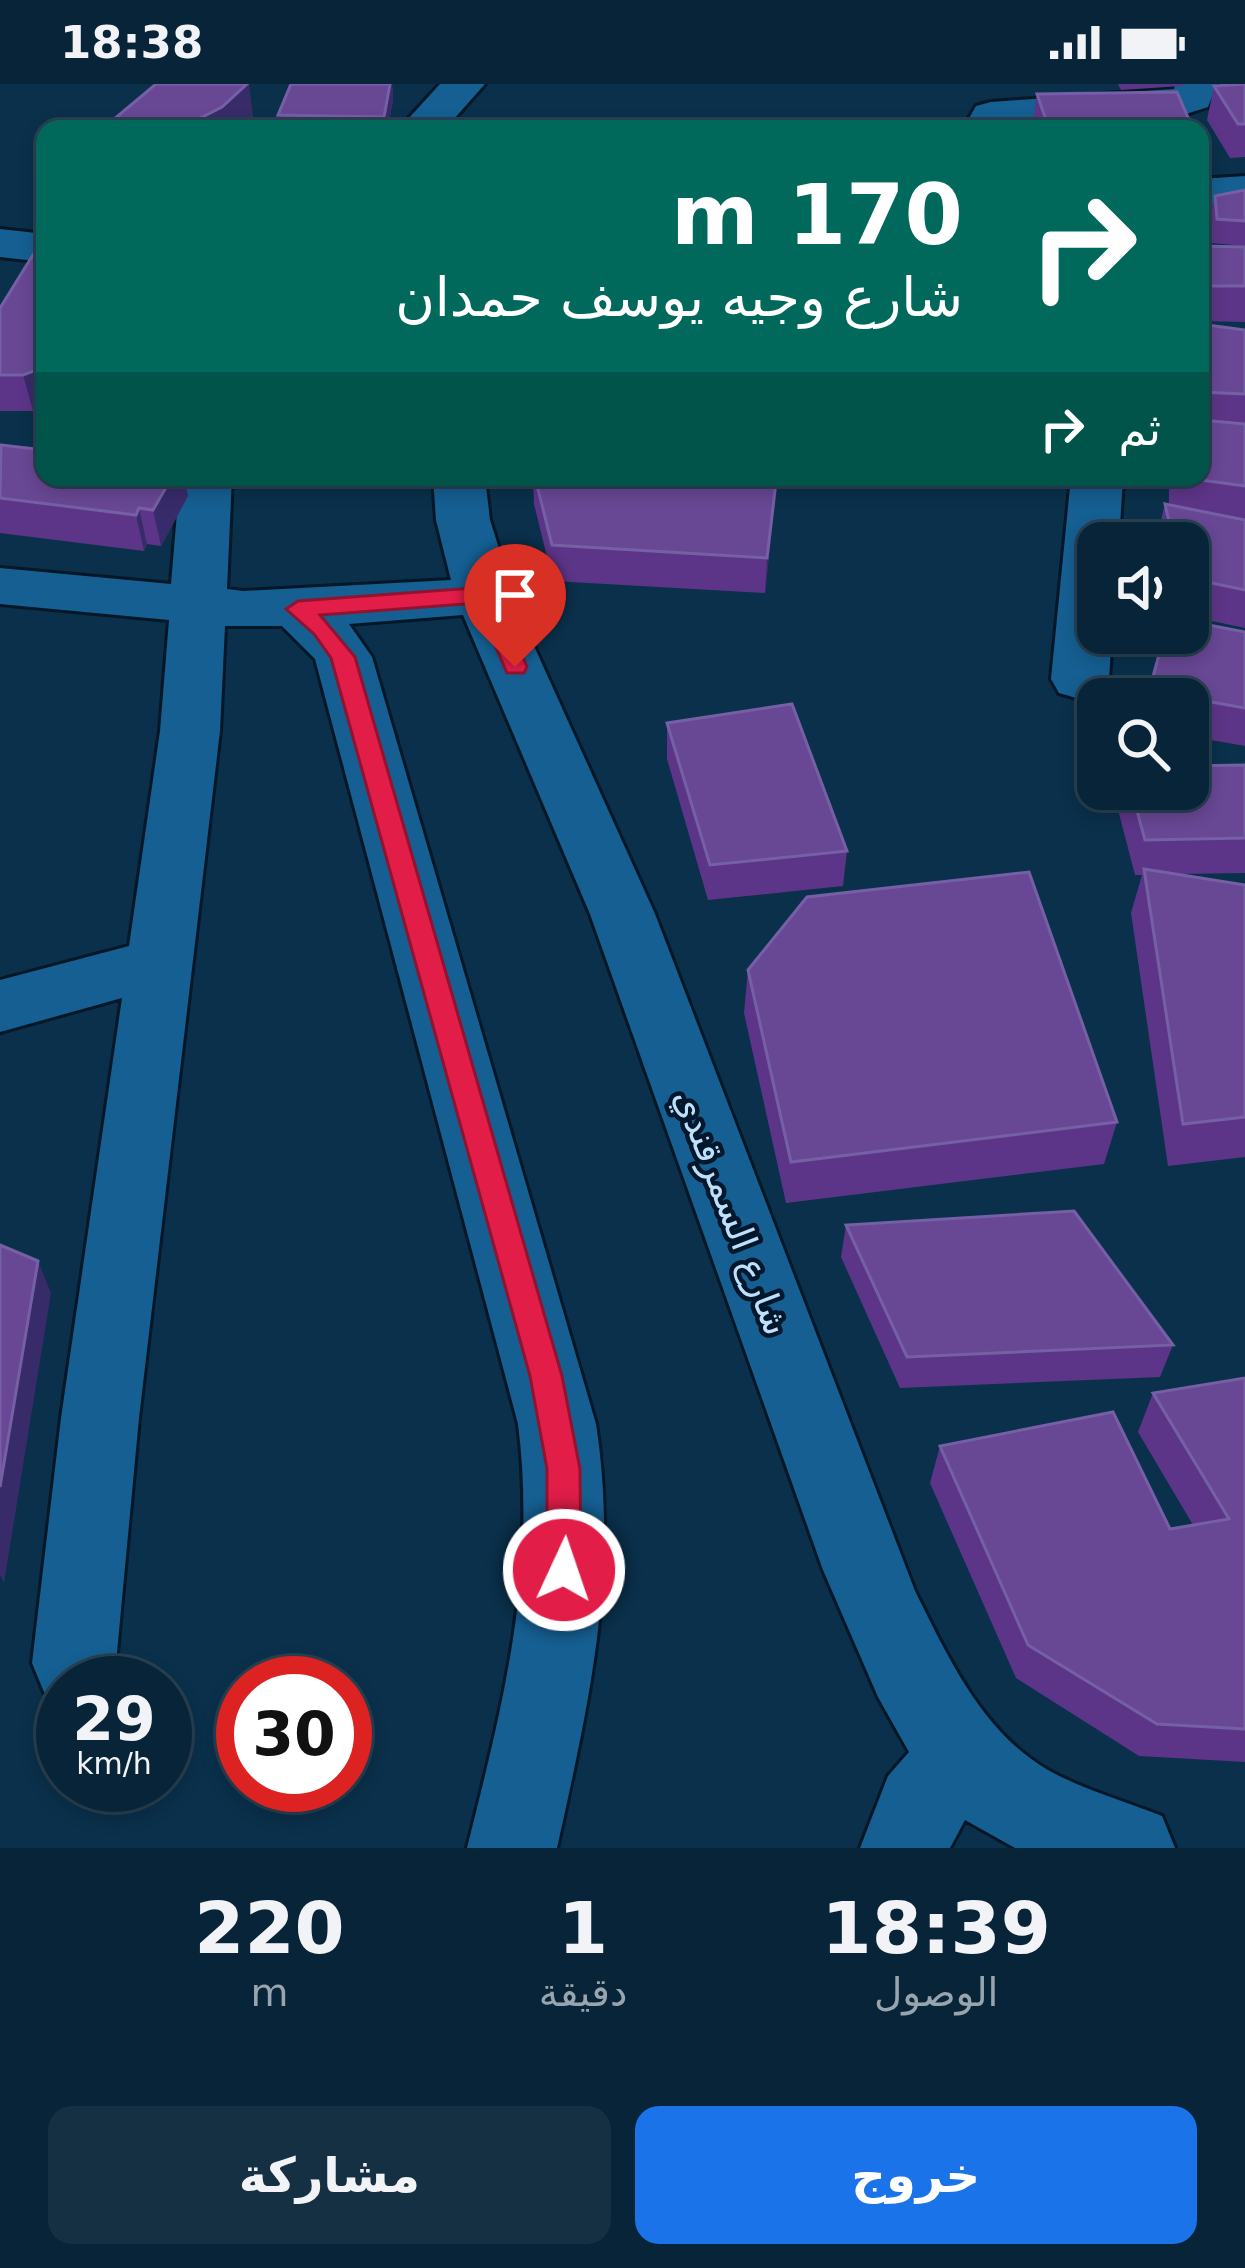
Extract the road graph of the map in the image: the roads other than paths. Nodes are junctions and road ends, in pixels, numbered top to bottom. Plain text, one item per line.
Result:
1 (464, 84) edge
2 (1196, 84) edge
3 (430, 120) edge
4 (989, 120) edge
5 (1245, 190) edge
6 (1209, 192) edge
7 (0, 243) edge
8 (36, 247) edge
9 (205, 486) edge
10 (460, 486) edge
11 (1096, 486) edge
12 (0, 586) edge
13 (486, 595) junction
14 (196, 608) junction
15 (298, 609) junction
16 (1080, 678) edge
17 (161, 964) junction
18 (0, 1006) edge
19 (75, 1656) edge
20 (968, 1764) junction
21 (512, 1848) edge
22 (905, 1848) edge
23 (1130, 1848) edge

1 - 3 street
2 - 4 street
5 - 6 street
7 - 8 street
9 - 14 street
10 - 13 street, شارع السمرقندي
11 - 16 street
12 - 14 street
13 - 15 street
13 - 20 street, شارع السمرقندي
14 - 15 street
14 - 17 street
15 - 21 street
17 - 18 street
17 - 19 street
20 - 22 street
20 - 23 street, شارع السمرقندي

